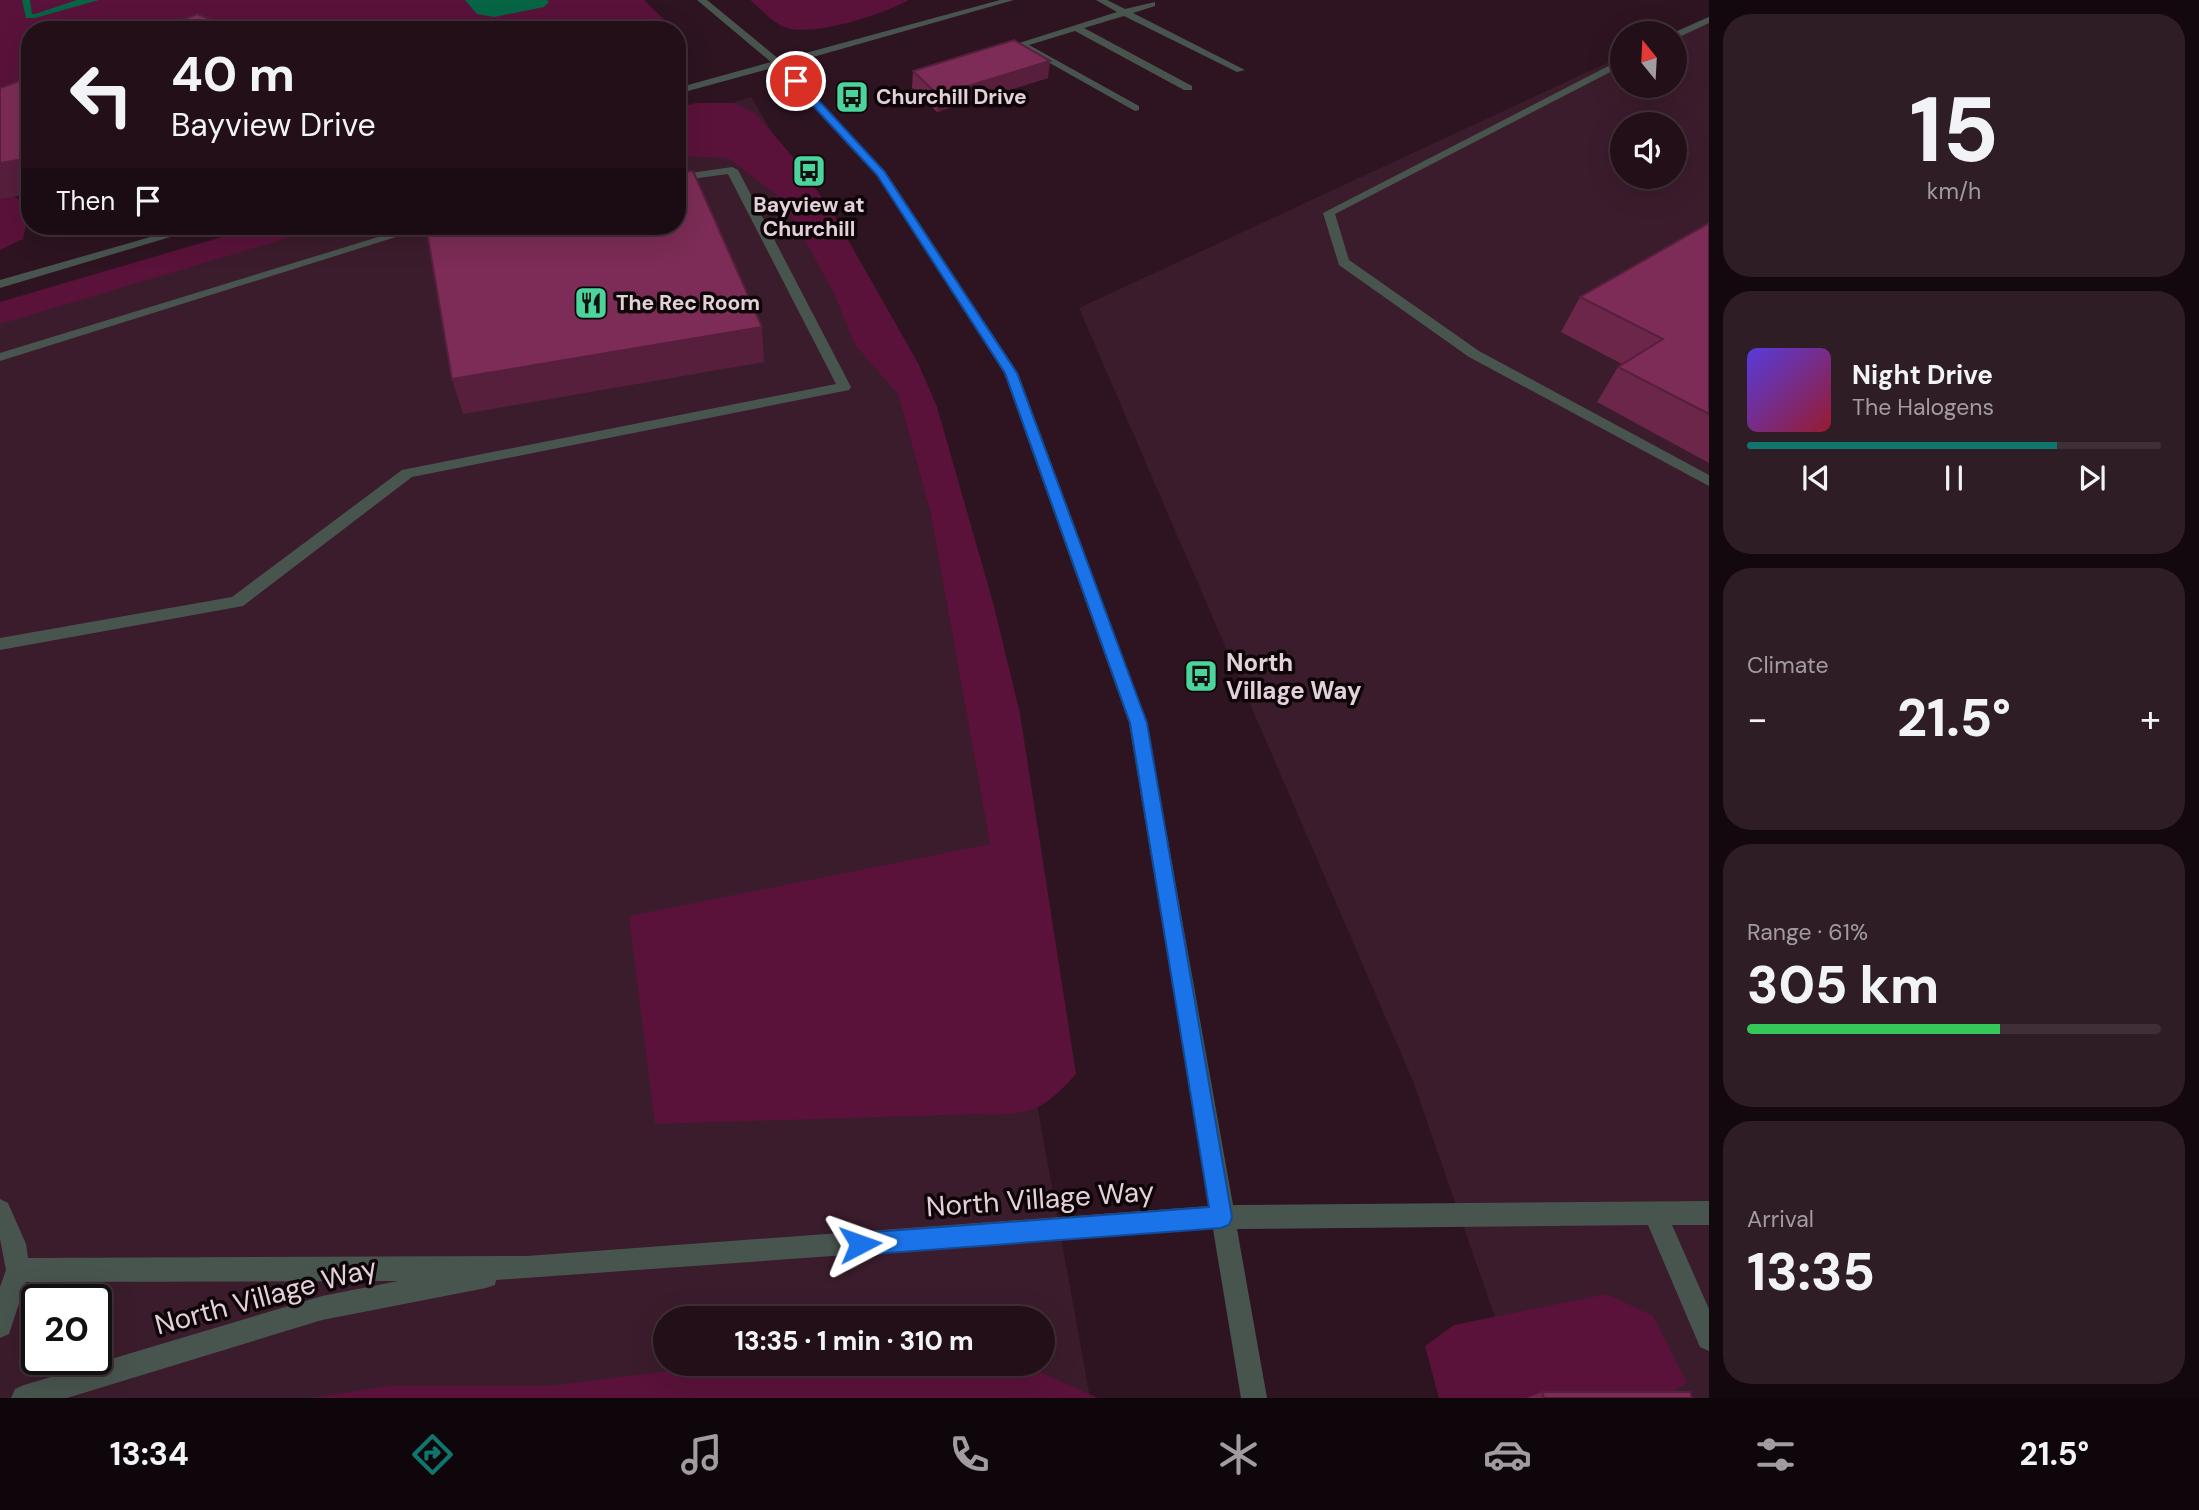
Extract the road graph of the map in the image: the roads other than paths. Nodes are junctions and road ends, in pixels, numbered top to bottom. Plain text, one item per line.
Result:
1 (701, 0) edge
2 (1010, 0) edge
3 (1100, 0) edge
4 (1152, 4) dead end
5 (1125, 12) junction
6 (1709, 20) edge
7 (1075, 27) junction
8 (1687, 30) edge
9 (778, 62) junction
10 (1610, 68) edge
11 (1240, 70) dead end
12 (686, 88) edge
13 (1188, 88) dead end
14 (1135, 108) dead end
15 (686, 177) edge
16 (170, 235) edge
17 (396, 235) edge
18 (0, 284) edge
19 (0, 357) edge
20 (1709, 481) edge
21 (0, 644) edge
22 (0, 1211) edge
23 (1709, 1213) edge
24 (1655, 1214) junction
25 (1221, 1217) junction
26 (527, 1268) junction
27 (18, 1270) junction
28 (0, 1325) edge
29 (1709, 1338) edge
30 (24, 1398) edge
31 (1254, 1398) edge

1 - 9 street
2 - 9 street
3 - 5 street
4 - 5 street
5 - 7 street
5 - 11 street
6 - 8 street
7 - 13 street
7 - 14 street
9 - 12 street
9 - 25 street
10 - 20 street
15 - 21 street
16 - 18 street
17 - 19 street
22 - 27 street
23 - 24 street, North Village Way
24 - 25 street, North Village Way
24 - 29 street
25 - 26 street, North Village Way
25 - 31 street
26 - 27 street, North Village Way
26 - 30 street, North Village Way
27 - 28 street

